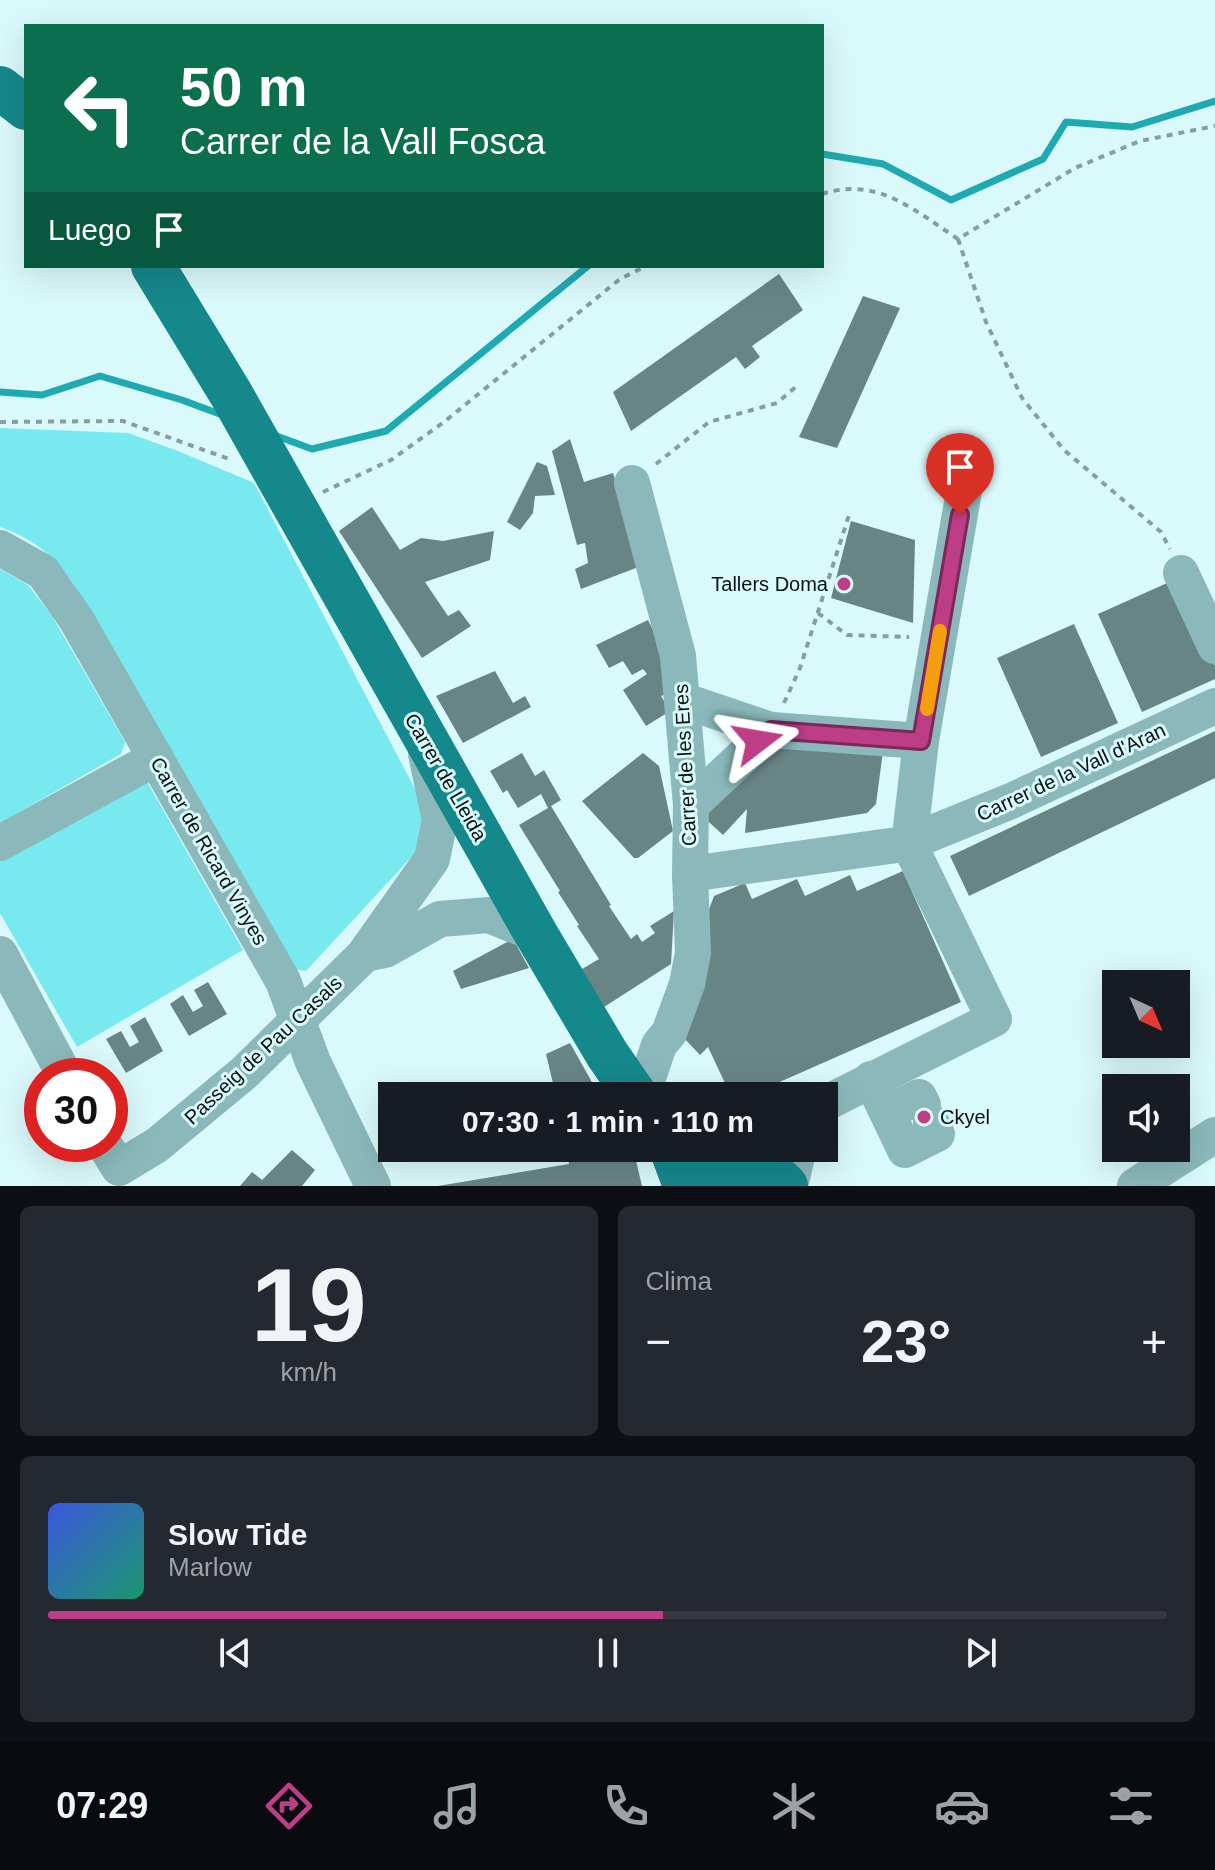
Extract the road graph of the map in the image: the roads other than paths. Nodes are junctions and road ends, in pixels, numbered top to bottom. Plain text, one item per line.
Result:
1 (0, 88) edge
2 (24, 106) edge
3 (154, 268) edge
4 (632, 483) road end
5 (965, 485) dead end
6 (0, 548) edge
7 (1181, 573) road end
8 (1215, 646) edge
9 (682, 700) junction
10 (1215, 706) edge
11 (771, 730) junction
12 (423, 737) junction
13 (921, 741) junction
14 (156, 758) junction
15 (691, 805) junction
16 (912, 841) junction
17 (0, 843) edge
18 (690, 874) junction
19 (536, 934) junction
20 (0, 954) edge
21 (364, 955) junction
22 (299, 1021) junction
23 (659, 1045) junction
24 (607, 1054) junction
25 (55, 1058) edge
26 (871, 1079) junction
27 (626, 1082) edge
28 (647, 1082) edge
29 (838, 1097) edge
30 (927, 1113) dead end
31 (1215, 1135) edge
32 (128, 1152) edge
33 (676, 1162) edge
34 (373, 1186) edge
35 (685, 1186) edge
36 (1135, 1186) edge

1 - 2 main road
3 - 12 main road, Carrer de Lleida
4 - 9 street, Carrer de les Eres
5 - 13 street
6 - 14 street, Carrer de Ricard Vinyes
7 - 8 street
9 - 11 street
9 - 15 street, Carrer de les Eres
10 - 16 street, Carrer de la Vall d'Aran
11 - 13 street
11 - 15 street
12 - 19 main road, Carrer de Lleida
12 - 21 street, Passeig de Pau Casals
13 - 16 street
14 - 17 street
14 - 22 street, Carrer de Ricard Vinyes
15 - 18 street, Carrer de les Eres
16 - 18 street, Carrer de la Vall d'Aran
16 - 26 street
18 - 23 street, Carrer de les Eres
19 - 21 street, Passeig de Pau Casals
19 - 24 main road, Carrer de Lleida
20 - 25 street
21 - 22 street, Passeig de Pau Casals
22 - 32 street, Passeig de Pau Casals
22 - 34 street, Carrer de Ricard Vinyes
23 - 24 street
23 - 28 street, Carrer de les Eres
24 - 27 main road, Carrer de Lleida
26 - 29 street
26 - 30 street
31 - 36 street
33 - 35 main road

